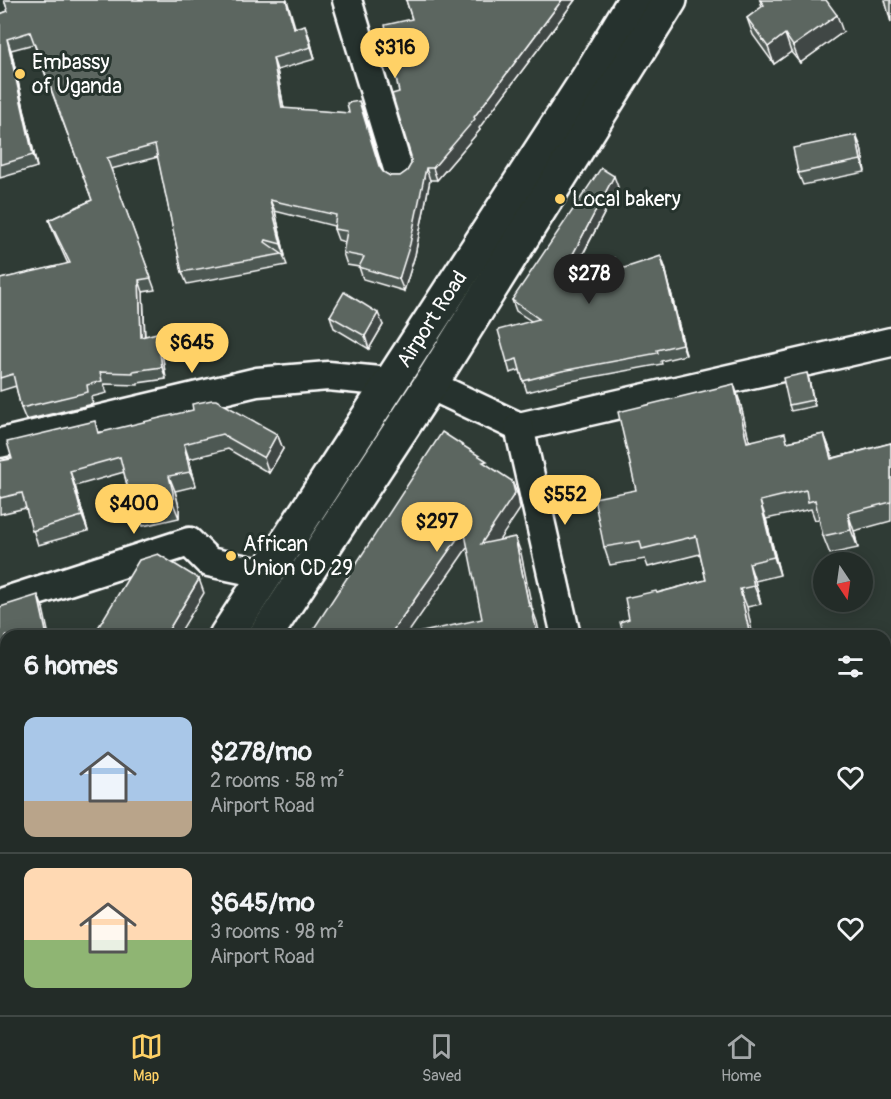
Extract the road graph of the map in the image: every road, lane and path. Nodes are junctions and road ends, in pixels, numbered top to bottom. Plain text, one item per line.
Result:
1 (347, 0) edge
2 (635, 0) edge
3 (670, 0) edge
4 (399, 172) dead end
5 (891, 342) edge
6 (390, 382) junction
7 (430, 385) junction
8 (519, 427) junction
9 (0, 444) edge
10 (266, 574) junction
11 (0, 603) edge
12 (230, 630) edge
13 (269, 630) edge
14 (565, 630) edge

1 - 4 street
2 - 6 main road, Airport Road
3 - 7 main road, Airport Road
5 - 8 street
6 - 9 street
6 - 10 main road, Airport Road
7 - 8 street
7 - 13 main road, Airport Road
8 - 14 street
10 - 11 street
10 - 12 main road, Airport Road

